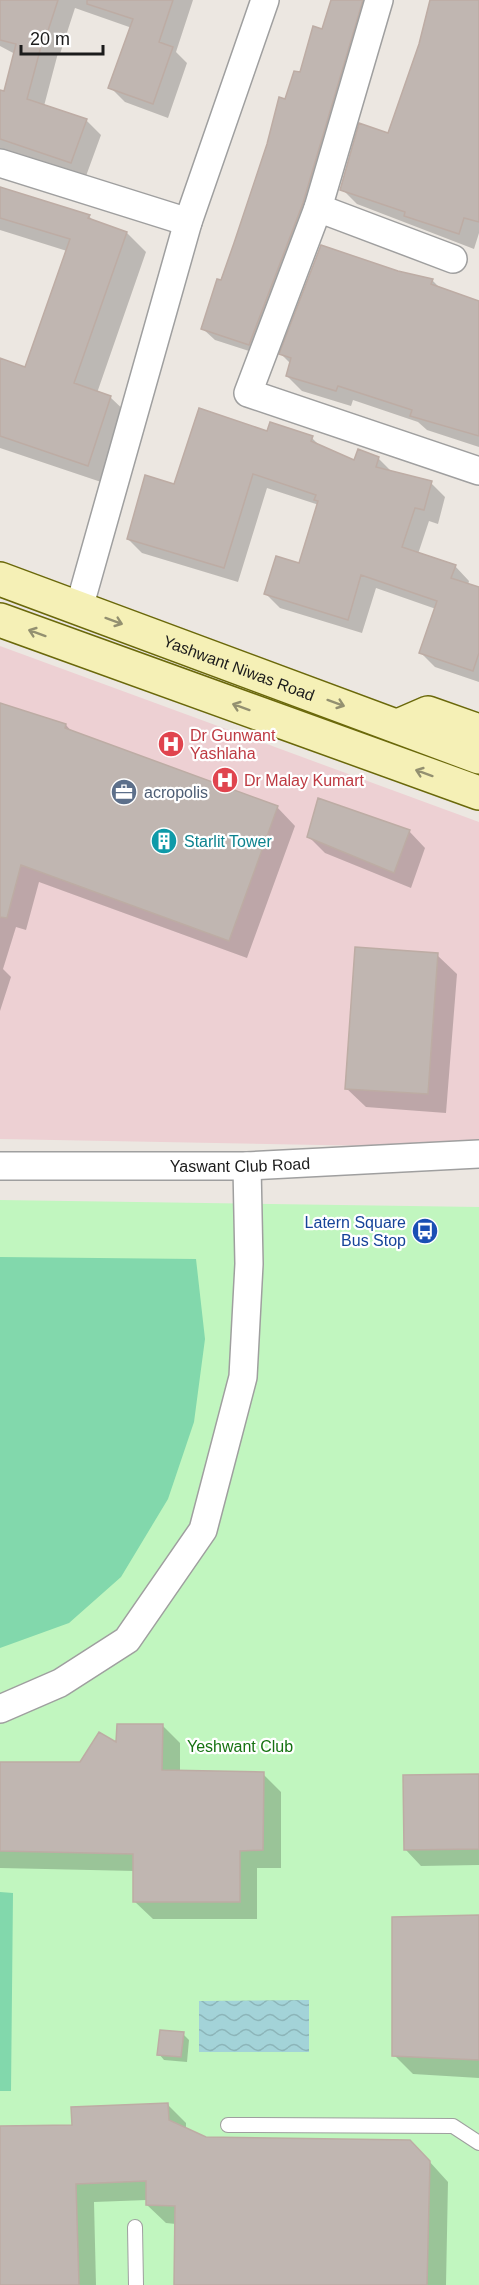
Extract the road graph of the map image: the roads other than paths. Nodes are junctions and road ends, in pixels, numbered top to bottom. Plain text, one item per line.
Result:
1 (265, 0) edge
2 (379, 0) edge
3 (0, 163) edge
4 (318, 208) junction
5 (188, 222) junction
6 (453, 259) dead end
7 (479, 471) edge
8 (0, 579) edge
9 (79, 608) junction
10 (0, 620) edge
11 (398, 726) junction
12 (479, 731) edge
13 (479, 757) edge
14 (476, 794) edge
15 (479, 1154) edge
16 (0, 1166) edge
17 (247, 1166) junction
18 (0, 1709) edge
19 (228, 2126) dead end
20 (479, 2143) edge
21 (135, 2227) dead end
22 (136, 2285) edge

1 - 5 street
2 - 4 street
3 - 5 street
4 - 6 street
4 - 7 street
5 - 9 street
8 - 9 main road, Yashwant Niwas Road
9 -> 11 main road, Yashwant Niwas Road
14 -> 10 main road
11 - 12 main road
11 - 13 main road, Yashwant Niwas Road
15 - 17 street, Yaswant Club Road
16 - 17 street, Yaswant Club Road
17 - 18 street
19 - 20 lane
21 - 22 lane

